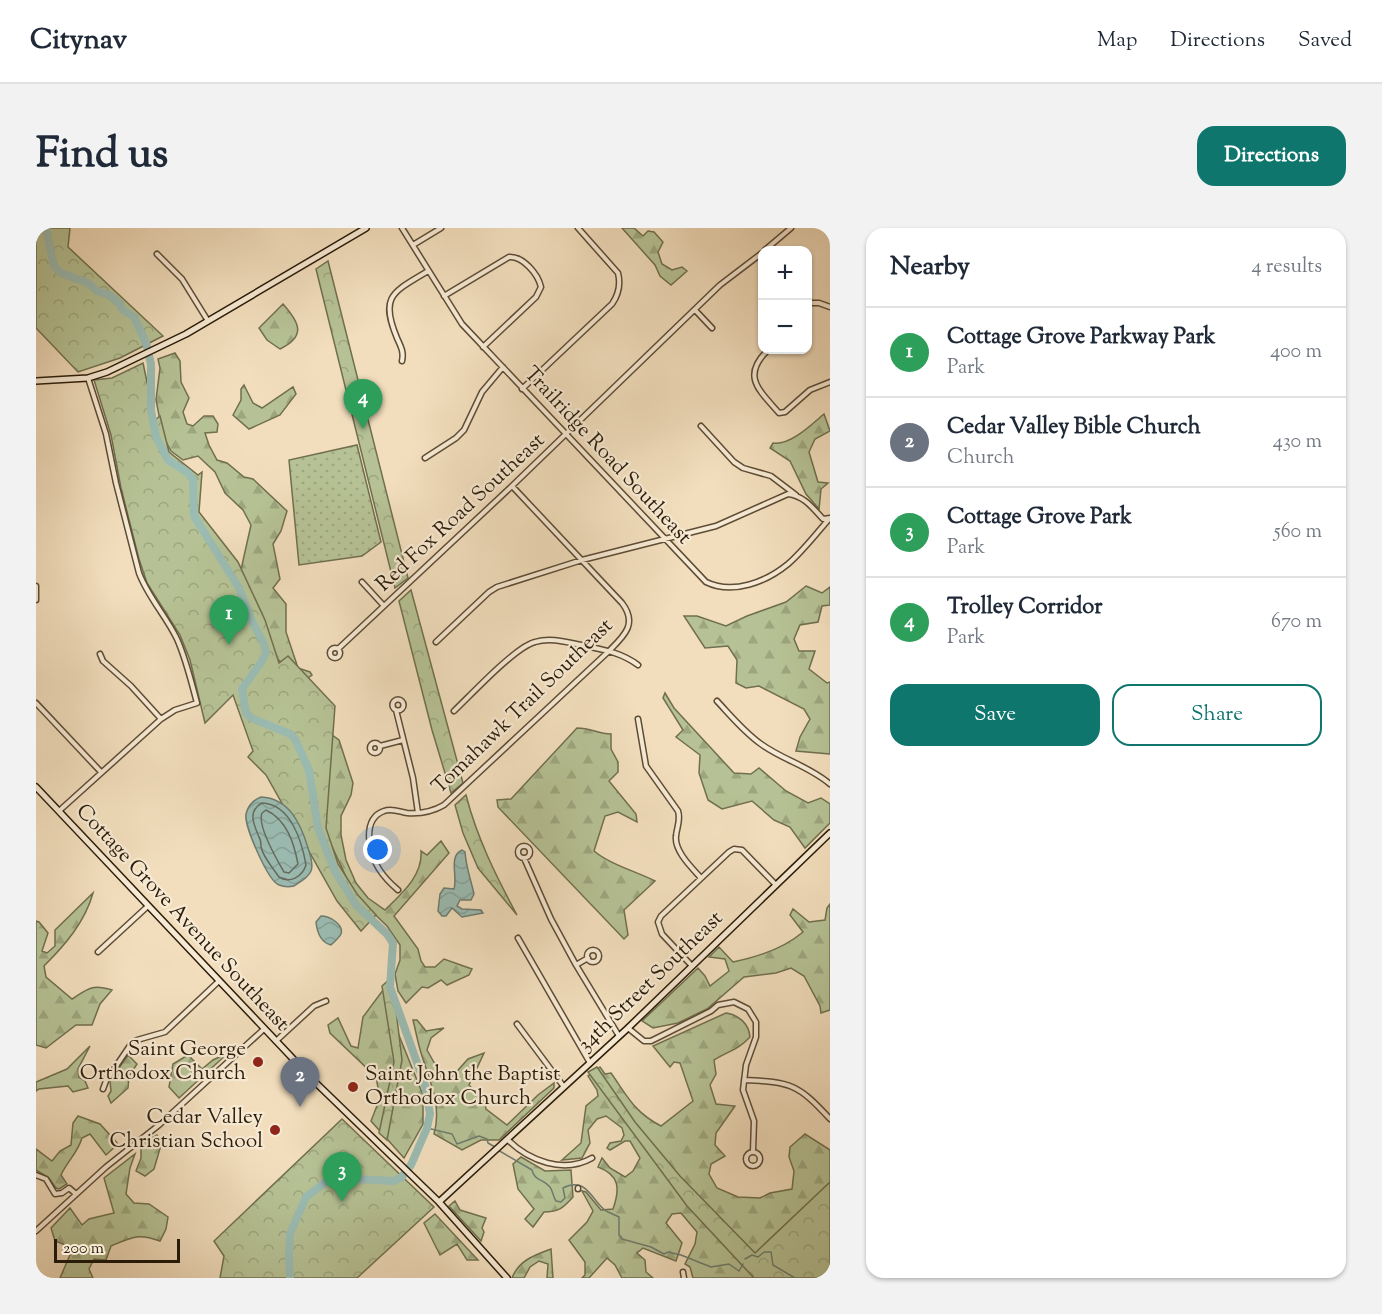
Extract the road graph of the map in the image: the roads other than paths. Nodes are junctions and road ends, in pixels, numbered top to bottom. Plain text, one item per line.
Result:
1 (366, 228) edge
2 (402, 228) edge
3 (441, 228) edge
4 (578, 228) edge
5 (791, 228) edge
6 (413, 245) junction
7 (771, 246) edge
8 (157, 254) dead end
9 (758, 256) edge
10 (428, 271) junction
11 (444, 296) junction
12 (812, 303) edge
13 (830, 307) edge
14 (695, 310) junction
15 (208, 321) junction
16 (712, 328) dead end
17 (483, 347) junction
18 (764, 354) edge
19 (402, 361) dead end
20 (503, 368) junction
21 (88, 378) junction
22 (36, 381) edge
23 (830, 382) edge
24 (522, 388) junction
25 (702, 426) dead end
26 (566, 435) junction
27 (425, 458) dead end
28 (512, 486) junction
29 (797, 495) junction
30 (829, 519) edge
31 (663, 538) junction
32 (582, 560) junction
33 (362, 582) dead end
34 (36, 586) edge
35 (36, 600) edge
36 (384, 606) junction
37 (436, 642) dead end
38 (338, 649) dead end
39 (609, 651) junction
40 (100, 654) dead end
41 (638, 665) dead end
42 (717, 701) dead end
43 (36, 703) edge
44 (396, 710) dead end
45 (454, 711) dead end
46 (161, 719) junction
47 (638, 719) dead end
48 (403, 740) junction
49 (380, 746) dead end
50 (101, 772) junction
51 (830, 784) edge
52 (36, 786) edge
53 (58, 811) junction
54 (418, 813) junction
55 (830, 833) edge
56 (524, 858) dead end
57 (701, 878) junction
58 (776, 885) junction
59 (398, 891) dead end
60 (148, 906) junction
61 (518, 938) dead end
62 (98, 952) dead end
63 (588, 958) dead end
64 (576, 965) junction
65 (692, 966) junction
66 (219, 981) junction
67 (326, 1001) dead end
68 (517, 1023) dead end
69 (628, 1028) junction
70 (264, 1029) junction
71 (619, 1036) junction
72 (276, 1041) junction
73 (590, 1063) junction
74 (744, 1080) junction
75 (564, 1087) junction
76 (103, 1089) dead end
77 (830, 1119) edge
78 (508, 1140) junction
79 (753, 1151) dead end
80 (592, 1158) dead end
81 (36, 1175) edge
82 (76, 1194) junction
83 (439, 1202) junction
84 (36, 1231) edge
85 (507, 1278) edge

1 - 15 main road
2 - 6 street, Trailridge Road Southeast
3 - 6 street
4 - 24 street
5 - 7 street, Red Fox Road Southeast
6 - 10 street, Trailridge Road Southeast
8 - 15 street
9 - 14 street, Red Fox Road Southeast
10 - 11 street, Trailridge Road Southeast
10 - 19 street
11 - 17 street, Trailridge Road Southeast
11 - 17 street
12 - 13 street
14 - 16 street
14 - 26 street, Red Fox Road Southeast
15 - 21 main road
17 - 20 street, Trailridge Road Southeast
18 - 23 street
20 - 24 street, Trailridge Road Southeast
20 - 27 street
21 - 22 main road
21 - 46 street
24 - 26 street, Trailridge Road Southeast
25 - 29 street
26 - 28 street, Red Fox Road Southeast
26 - 31 street, Trailridge Road Southeast
28 - 32 street, Tomahawk Trail Southeast
28 - 36 street, Red Fox Road Southeast
29 - 30 street
29 - 31 street
30 - 31 street, Trailridge Road Southeast
31 - 32 street
32 - 37 street
32 - 39 street, Tomahawk Trail Southeast
33 - 36 street
34 - 35 street
36 - 38 street, Red Fox Road Southeast
39 - 41 street
39 - 45 street
39 - 54 street, Tomahawk Trail Southeast
40 - 46 street
42 - 51 street
43 - 50 street
44 - 48 street
46 - 50 street
47 - 57 street
48 - 49 street
48 - 54 street
50 - 53 street
52 - 53 main road, Cottage Grove Avenue Southeast
53 - 60 main road, Cottage Grove Avenue Southeast
54 - 59 street, Tomahawk Trail Southeast
55 - 58 main road, 34th Street Southeast
56 - 64 street
57 - 58 street
57 - 65 street
58 - 65 main road, 34th Street Southeast
60 - 62 street
60 - 66 main road, Cottage Grove Avenue Southeast
61 - 73 street
63 - 64 street
64 - 71 street
65 - 69 main road, 34th Street Southeast
66 - 70 main road, Cottage Grove Avenue Southeast
66 - 76 street
67 - 72 street
68 - 75 street
69 - 71 main road, 34th Street Southeast
69 - 74 street
70 - 72 main road, Cottage Grove Avenue Southeast
70 - 82 street
71 - 73 main road, 34th Street Southeast
72 - 83 main road, Cottage Grove Avenue Southeast
73 - 75 main road, 34th Street Southeast
74 - 77 street
74 - 79 street
75 - 78 main road, 34th Street Southeast
78 - 80 street
78 - 83 main road, 34th Street Southeast
81 - 82 street
82 - 84 street
83 - 85 main road, Cottage Grove Avenue Southeast

